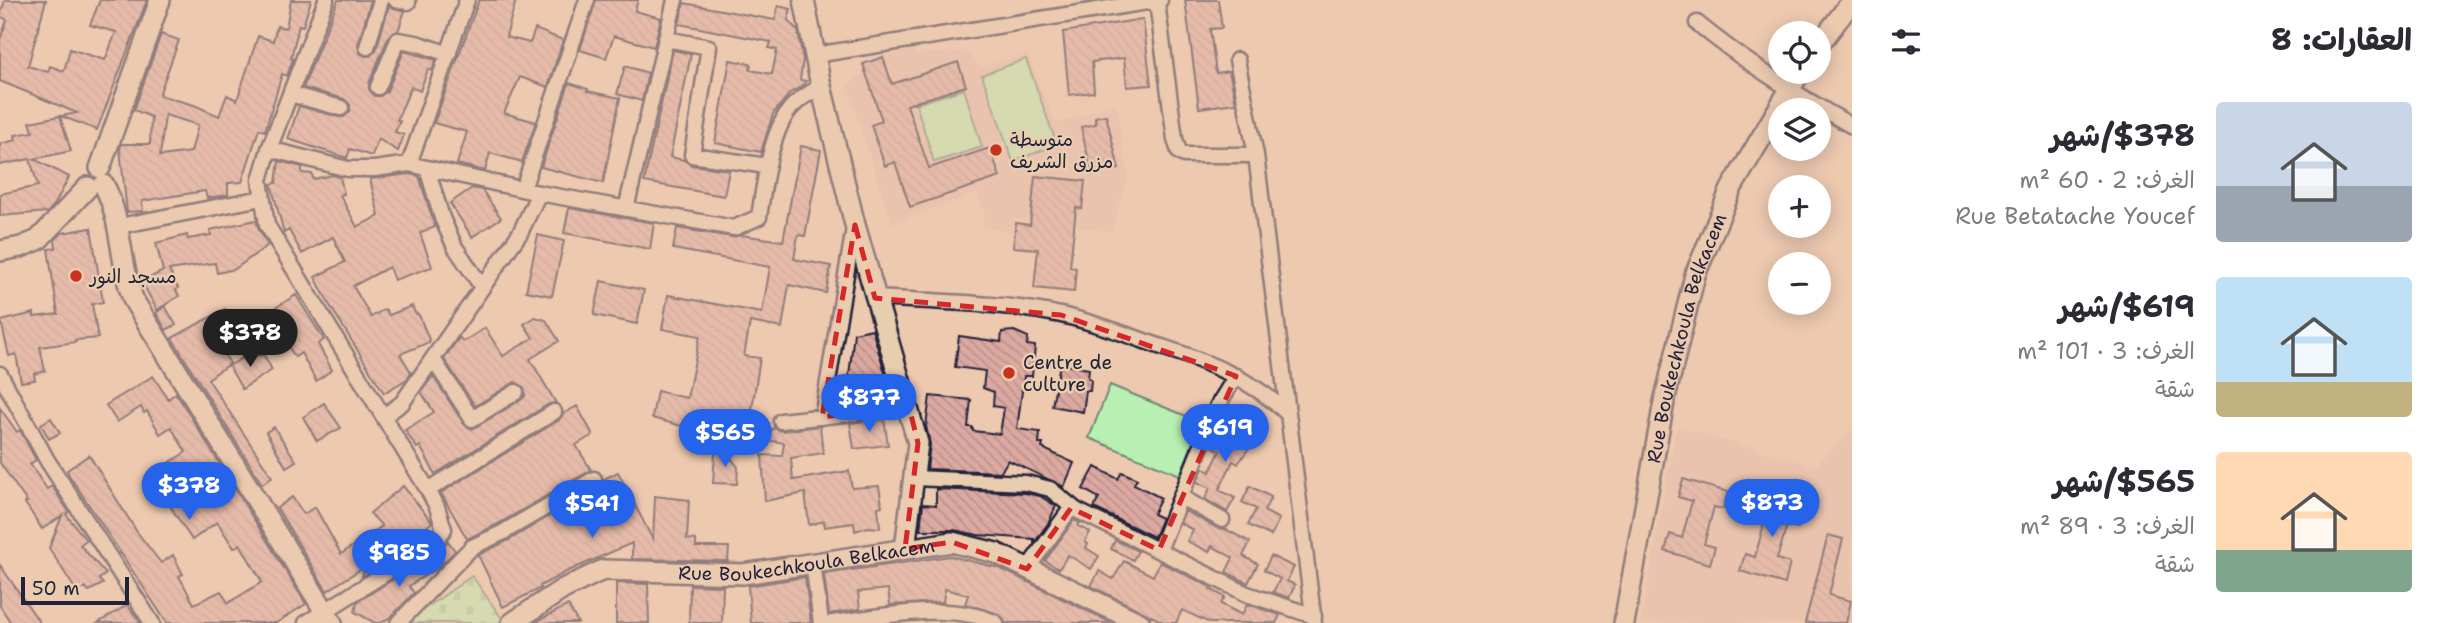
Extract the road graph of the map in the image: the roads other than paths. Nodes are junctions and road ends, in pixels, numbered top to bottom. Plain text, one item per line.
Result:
1 (160, 0) edge
2 (326, 0) edge
3 (381, 0) edge
4 (467, 0) edge
5 (587, 0) edge
6 (675, 0) edge
7 (804, 0) edge
8 (1158, 1) edge
9 (1852, 1) edge
10 (1697, 23) dead end
11 (1831, 29) edge
12 (666, 39) junction
13 (367, 47) dead end
14 (449, 54) junction
15 (815, 55) junction
16 (1237, 60) dead end
17 (1794, 84) edge
18 (821, 86) junction
19 (378, 87) dead end
20 (1790, 91) junction
21 (290, 94) junction
22 (341, 108) dead end
23 (1852, 126) edge
24 (269, 149) junction
25 (1256, 155) junction
26 (409, 164) junction
27 (767, 166) junction
28 (427, 168) junction
29 (97, 180) junction
30 (523, 190) junction
31 (539, 193) junction
32 (262, 198) junction
33 (626, 209) junction
34 (855, 225) junction
35 (118, 226) junction
36 (0, 251) edge
37 (482, 287) junction
38 (875, 298) junction
39 (433, 359) junction
40 (0, 374) edge
41 (1236, 376) junction
42 (516, 392) dead end
43 (7, 400) edge
44 (909, 407) junction
45 (554, 411) dead end
46 (1288, 414) junction
47 (384, 415) junction
48 (822, 416) junction
49 (781, 421) dead end
50 (914, 478) junction
51 (594, 479) dead end
52 (428, 490) junction
53 (1181, 497) junction
54 (1072, 507) junction
55 (1222, 520) dead end
56 (905, 549) junction
57 (1159, 550) junction
58 (813, 563) junction
59 (1027, 569) junction
60 (328, 617) edge
61 (1314, 619) edge
62 (152, 623) edge
63 (306, 623) edge
64 (398, 623) edge
65 (512, 623) edge
66 (821, 623) edge
67 (832, 623) edge
68 (996, 623) edge
69 (1140, 623) edge
70 (1624, 623) edge

1 - 29 street
2 - 21 street
3 - 13 street
4 - 14 street
5 - 30 street
6 - 12 street
7 - 15 street
8 - 15 street
8 - 25 street
9 - 11 street
10 - 20 street
12 - 27 street
12 - 33 street
14 - 19 street
14 - 26 street
15 - 18 street
16 - 25 street
17 - 20 street, Rue Boukechkoula Belkacem
18 - 27 street
18 - 34 street
20 - 23 street
20 - 70 street, Rue Boukechkoula Belkacem
21 - 22 street
21 - 24 street
24 - 26 street
24 - 32 street
25 - 46 street
26 - 28 street
27 - 33 street
28 - 30 street
28 - 37 street
29 - 35 street
29 - 36 street
30 - 31 street
31 - 33 street
31 - 37 street
32 - 35 street
32 - 47 street
34 - 38 street
34 - 48 street
35 - 60 street
37 - 39 street
38 - 41 street
38 - 44 street
39 - 42 street
39 - 47 street
40 - 43 street
41 - 46 street
41 - 53 street
43 - 62 street
44 - 48 street
44 - 50 street
45 - 52 street
46 - 61 street
47 - 52 street
48 - 49 street
50 - 54 street
50 - 56 street
51 - 64 street
52 - 60 street
53 - 55 street
53 - 57 street
54 - 57 street
54 - 59 street
56 - 58 street, Rue Boukechkoula Belkacem
56 - 59 street, Rue Boukechkoula Belkacem
57 - 61 street
58 - 65 street, Rue Boukechkoula Belkacem
58 - 66 street
59 - 69 street, Rue Boukechkoula Belkacem
60 - 63 street
67 - 68 street

